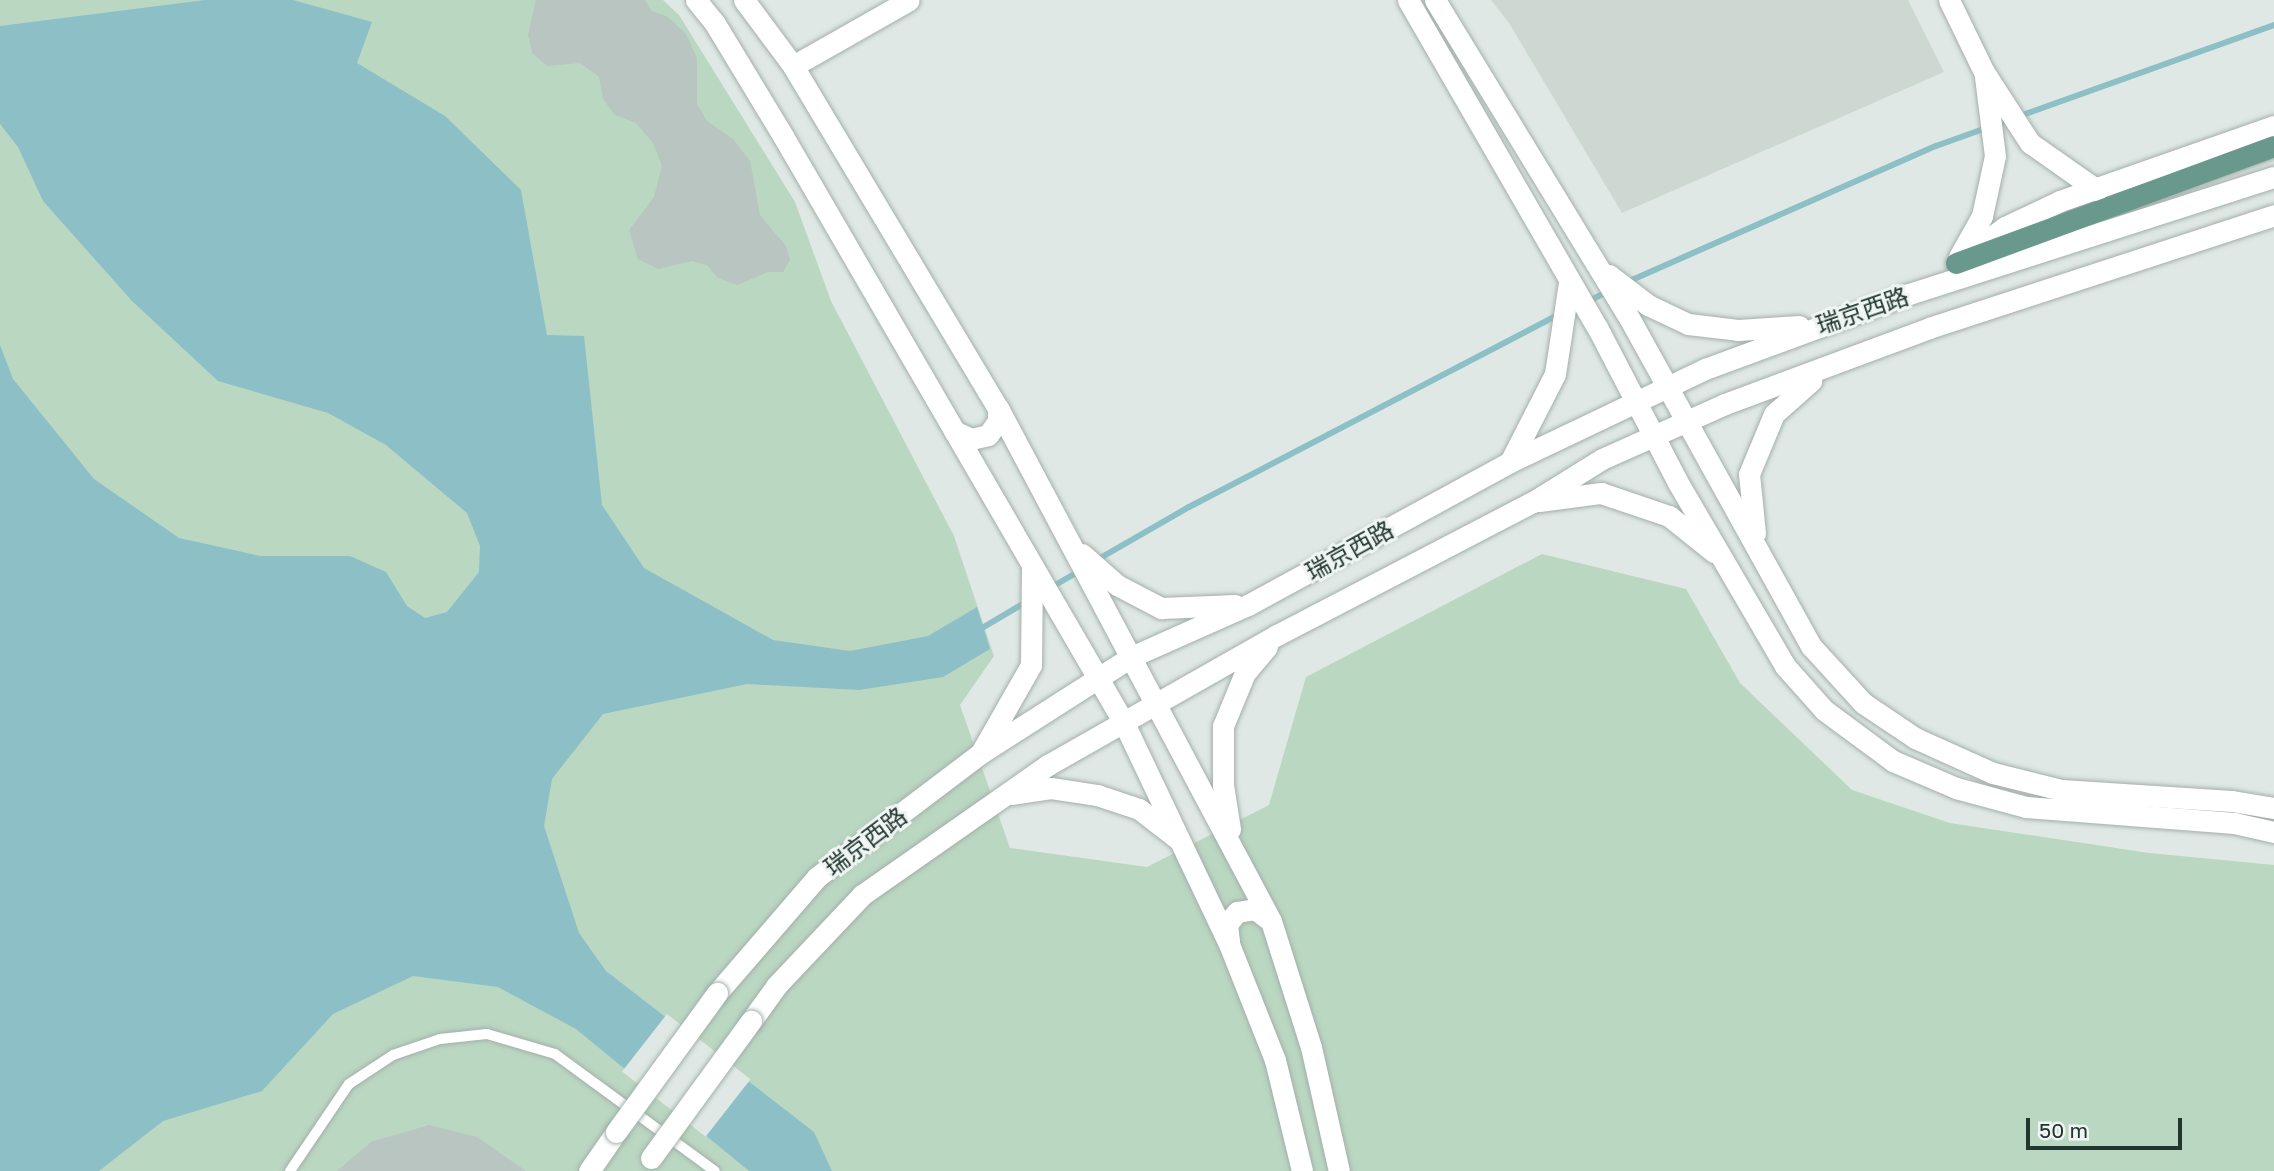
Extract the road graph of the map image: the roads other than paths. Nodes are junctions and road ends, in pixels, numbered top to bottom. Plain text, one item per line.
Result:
1 (696, 0) edge
2 (744, 0) edge
3 (909, 0) edge
4 (1408, 0) edge
5 (1435, 0) edge
6 (1949, 0) edge
7 (793, 66) junction
8 (1985, 73) junction
9 (2274, 126) edge
10 (2274, 146) edge
11 (2274, 177) edge
12 (2097, 190) junction
13 (2274, 215) edge
14 (1596, 263) junction
15 (1955, 263) junction
16 (1565, 275) junction
17 (1909, 294) junction
18 (1822, 324) junction
19 (1823, 370) junction
20 (1667, 387) junction
21 (1636, 401) junction
22 (998, 408) junction
23 (1686, 421) junction
24 (954, 431) junction
25 (1654, 436) junction
26 (1510, 462) junction
27 (1534, 502) junction
28 (1755, 542) junction
29 (1072, 545) junction
30 (1726, 562) junction
31 (1031, 567) junction
32 (1248, 605) junction
33 (1277, 635) junction
34 (1131, 657) junction
35 (1098, 678) junction
36 (1156, 707) junction
37 (1124, 723) junction
38 (981, 753) junction
39 (1005, 795) junction
40 (2274, 808) edge
41 (2274, 832) edge
42 (1182, 842) junction
43 (1233, 845) junction
44 (1272, 921) junction
45 (1229, 944) junction
46 (647, 1164) edge
47 (290, 1171) edge
48 (589, 1171) edge
49 (715, 1171) edge
50 (1302, 1171) edge
51 (1339, 1171) edge

1 - 24 street
2 - 7 street
3 - 7 street
4 - 16 street
5 - 14 street
6 - 8 street
7 - 22 street
8 - 12 street
8 - 15 street
9 - 12 street
10 - 15 main road
11 - 17 street, 瑞京西路
12 - 15 street
13 - 19 street, 瑞京西路
14 - 18 street
14 - 20 street
15 - 17 street
16 - 21 street
16 - 26 street
17 - 18 street, 瑞京西路
18 - 20 street, 瑞京西路
19 - 23 street, 瑞京西路
19 - 28 street
20 - 21 street, 瑞京西路
20 - 23 street
21 - 25 street
21 - 26 street, 瑞京西路
22 - 24 street
22 - 29 street
23 - 25 street, 瑞京西路
23 - 28 street
24 - 31 street
25 - 27 street, 瑞京西路
25 - 30 street
26 - 32 street, 瑞京西路
27 - 30 street
27 - 33 street, 瑞京西路
28 - 40 street
29 - 32 street
29 - 34 street
30 - 41 street
31 - 35 street
31 - 38 street
32 - 34 street, 瑞京西路
33 - 36 street, 瑞京西路
33 - 43 street
34 - 35 street, 瑞京西路
34 - 36 street
35 - 37 street
35 - 38 street, 瑞京西路
36 - 37 street, 瑞京西路
36 - 43 street
37 - 39 street, 瑞京西路
37 - 42 street
38 - 48 street, 瑞京西路, bridge
39 - 42 street
39 - 46 street, 瑞京西路, bridge
42 - 45 street
43 - 44 street
44 - 45 street
44 - 51 street
45 - 50 street
47 - 49 lane

